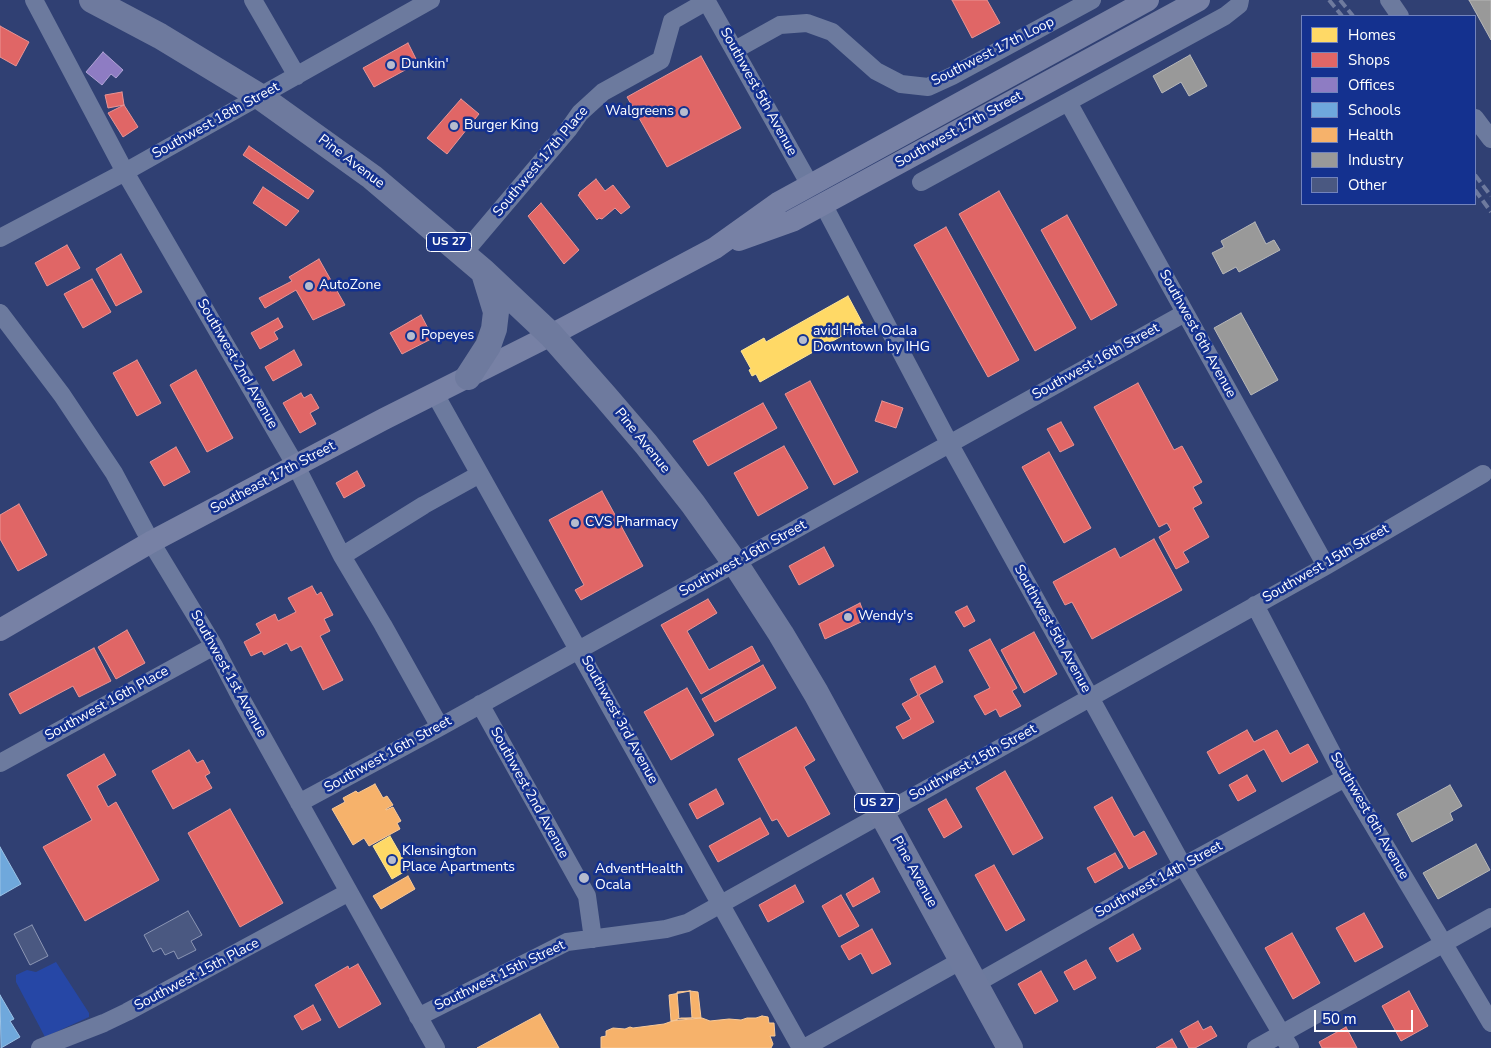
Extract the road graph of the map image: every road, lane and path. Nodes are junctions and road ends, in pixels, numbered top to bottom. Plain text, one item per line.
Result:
1 (34, 0) edge
2 (92, 0) edge
3 (253, 0) edge
4 (431, 0) edge
5 (1092, 0) edge
6 (1148, 0) edge
7 (1199, 0) edge
8 (1240, 0) edge
9 (1388, 0) edge
10 (706, 1) edge
11 (1399, 15) edge
12 (735, 50) junction
13 (297, 76) junction
14 (259, 96) junction
15 (1068, 102) junction
16 (1476, 119) edge
17 (1491, 139) edge
18 (125, 172) junction
19 (921, 182) dead end
20 (810, 185) junction
21 (823, 204) junction
22 (0, 238) edge
23 (714, 248) junction
24 (462, 254) junction
25 (484, 272) junction
26 (0, 313) edge
27 (1185, 313) junction
28 (551, 335) junction
29 (468, 377) junction
30 (434, 394) junction
31 (949, 444) junction
32 (296, 466) junction
33 (480, 474) junction
34 (1483, 474) dead end
35 (151, 542) junction
36 (342, 556) junction
37 (735, 564) junction
38 (1326, 566) junction
39 (1255, 605) junction
40 (0, 630) edge
41 (214, 646) junction
42 (579, 650) junction
43 (1090, 697) junction
44 (480, 704) junction
45 (440, 727) junction
46 (0, 763) edge
47 (1345, 778) junction
48 (299, 803) junction
49 (883, 814) junction
50 (1183, 866) junction
51 (349, 892) junction
52 (721, 904) junction
53 (1491, 917) edge
54 (593, 939) junction
55 (1445, 944) junction
56 (962, 960) junction
57 (975, 984) junction
58 (418, 1017) junction
59 (1491, 1023) edge
60 (1285, 1041) edge
61 (40, 1048) edge
62 (436, 1048) edge
63 (802, 1048) edge
64 (1010, 1048) edge
65 (1256, 1048) edge

1 - 18 street, Southwest 2nd Avenue
2 - 14 highway, Pine Avenue / US 27
3 - 13 street
4 - 13 street, Southwest 18th Street
5 - 12 street, Southwest 17th Loop
6 - 20 main road, Southwest 17th Street
7 - 21 main road, Southwest 17th Street
8 - 15 street
9 - 11 street
10 - 12 street, Southwest 5th Avenue
10 - 24 street, Southwest 17th Place
12 - 20 street, Southwest 5th Avenue
13 - 14 street, Southwest 18th Street
14 - 18 street, Southwest 18th Street
14 - 24 highway, Pine Avenue / US 27
15 - 19 street
15 - 27 street, Southwest 6th Avenue
16 - 17 street
18 - 22 street, Southwest 18th Street
18 - 32 street, Southwest 2nd Avenue
20 - 23 main road, Southwest 17th Street
21 - 23 main road, Southwest 17th Street
21 - 31 street, Southwest 5th Avenue
23 - 28 main road, Southwest 17th Street
24 - 25 highway, Pine Avenue / US 27
25 - 28 highway, Pine Avenue / US 27
25 - 29 highway
26 - 35 street, Southwest 1st Avenue
27 - 31 street, Southwest 16th Street
27 - 38 street, Southwest 6th Avenue
28 - 29 main road, Southeast 17th Street
28 - 37 highway, Pine Avenue / US 27
29 - 30 main road, Southeast 17th Street
30 - 32 main road, Southeast 17th Street
30 - 33 street, Southwest 3rd Avenue
31 - 37 street, Southwest 16th Street
31 - 43 street, Southwest 5th Avenue
32 - 35 main road, Southeast 17th Street
32 - 36 street, Southwest 2nd Avenue
33 - 36 street
33 - 42 street, Southwest 3rd Avenue
34 - 38 street, Southwest 15th Street
35 - 40 main road, Southeast 17th Street
35 - 41 street, Southwest 1st Avenue
36 - 45 street, Southwest 2nd Avenue
37 - 42 street, Southwest 16th Street
37 - 49 highway, Pine Avenue / US 27
38 - 39 street, Southwest 15th Street
39 - 43 street, Southwest 15th Street
39 - 47 street, Southwest 6th Avenue
41 - 46 street, Southwest 16th Place
41 - 48 street, Southwest 1st Avenue
42 - 44 street, Southwest 16th Street
42 - 52 street, Southwest 3rd Avenue
43 - 49 street, Southwest 15th Street
43 - 50 street, Southwest 5th Avenue
44 - 45 street, Southwest 16th Street
44 - 54 street, Southwest 2nd Avenue
45 - 48 street, Southwest 16th Street
47 - 50 street, Southwest 14th Street
47 - 55 street, Southwest 6th Avenue
48 - 51 street, Southwest 1st Avenue
49 - 52 street, Southwest 15th Street
49 - 56 highway, Pine Avenue / US 27
50 - 57 street, Southwest 14th Street
50 - 60 street, Southwest 5th Avenue
51 - 58 street, Southwest 1st Avenue
51 - 61 street, Southwest 15th Place
52 - 54 street, Southwest 15th Street
52 - 63 street, Southwest 3rd Avenue
53 - 55 street
54 - 58 street, Southwest 15th Street
55 - 59 street, Southwest 6th Avenue
55 - 60 street
56 - 57 highway, Pine Avenue / US 27
56 - 63 street
57 - 64 highway, Pine Avenue / US 27
58 - 62 street, Southwest 1st Avenue
60 - 65 street

